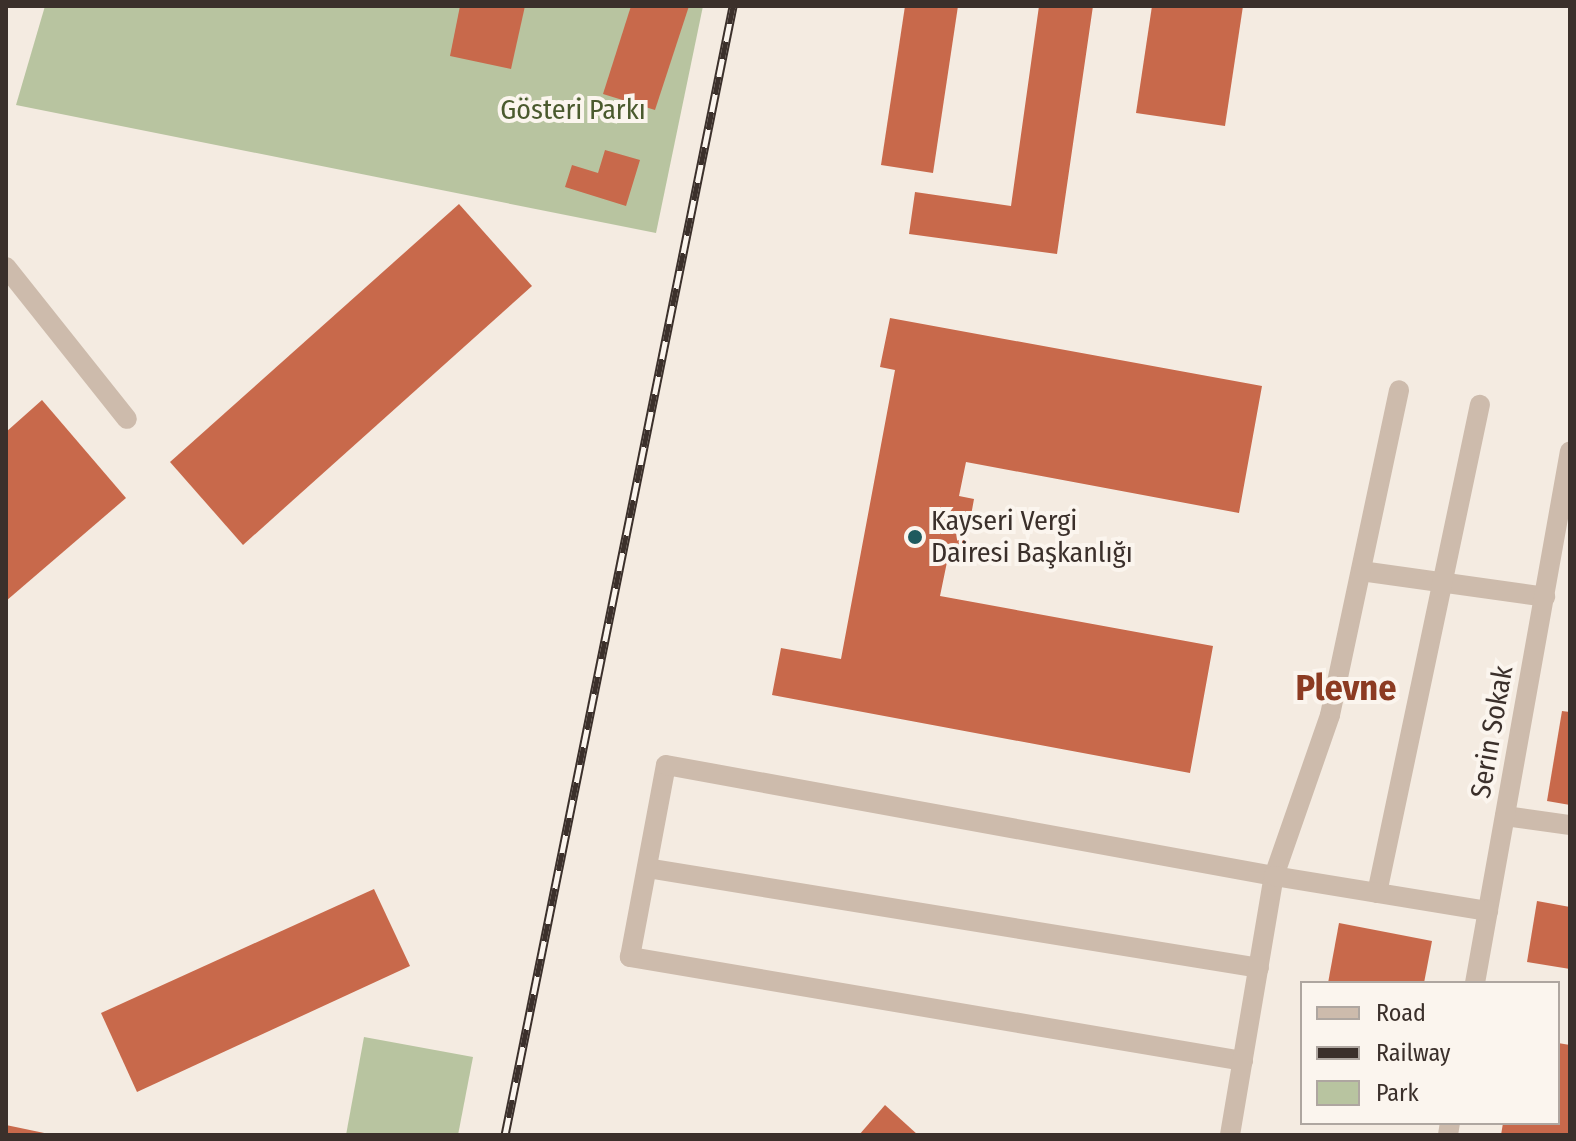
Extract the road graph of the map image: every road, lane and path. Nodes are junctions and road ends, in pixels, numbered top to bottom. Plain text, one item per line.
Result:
1 (6, 267) edge
2 (1399, 390) dead end
3 (1480, 405) dead end
4 (127, 419) dead end
5 (1570, 451) edge
6 (1567, 492) edge
7 (1361, 571) junction
8 (1443, 583) junction
9 (1545, 597) junction
10 (1505, 816) junction
11 (1570, 825) edge
12 (647, 868) junction
13 (1274, 876) junction
14 (1377, 893) junction
15 (1488, 911) junction
16 (1259, 968) junction
17 (1475, 981) edge
18 (1243, 1061) junction
19 (1230, 1135) edge

1 - 4 street
2 - 7 street
3 - 8 street
5 - 6 street, Serin Sokak
6 - 9 street, Serin Sokak
7 - 8 street
7 - 13 street
8 - 9 street
8 - 14 street
9 - 10 street, Serin Sokak
10 - 11 street
10 - 15 street, Serin Sokak
12 - 13 street
12 - 16 street
12 - 18 street
13 - 14 street
13 - 16 street
14 - 15 street
15 - 17 street, Serin Sokak
16 - 18 street
18 - 19 street

